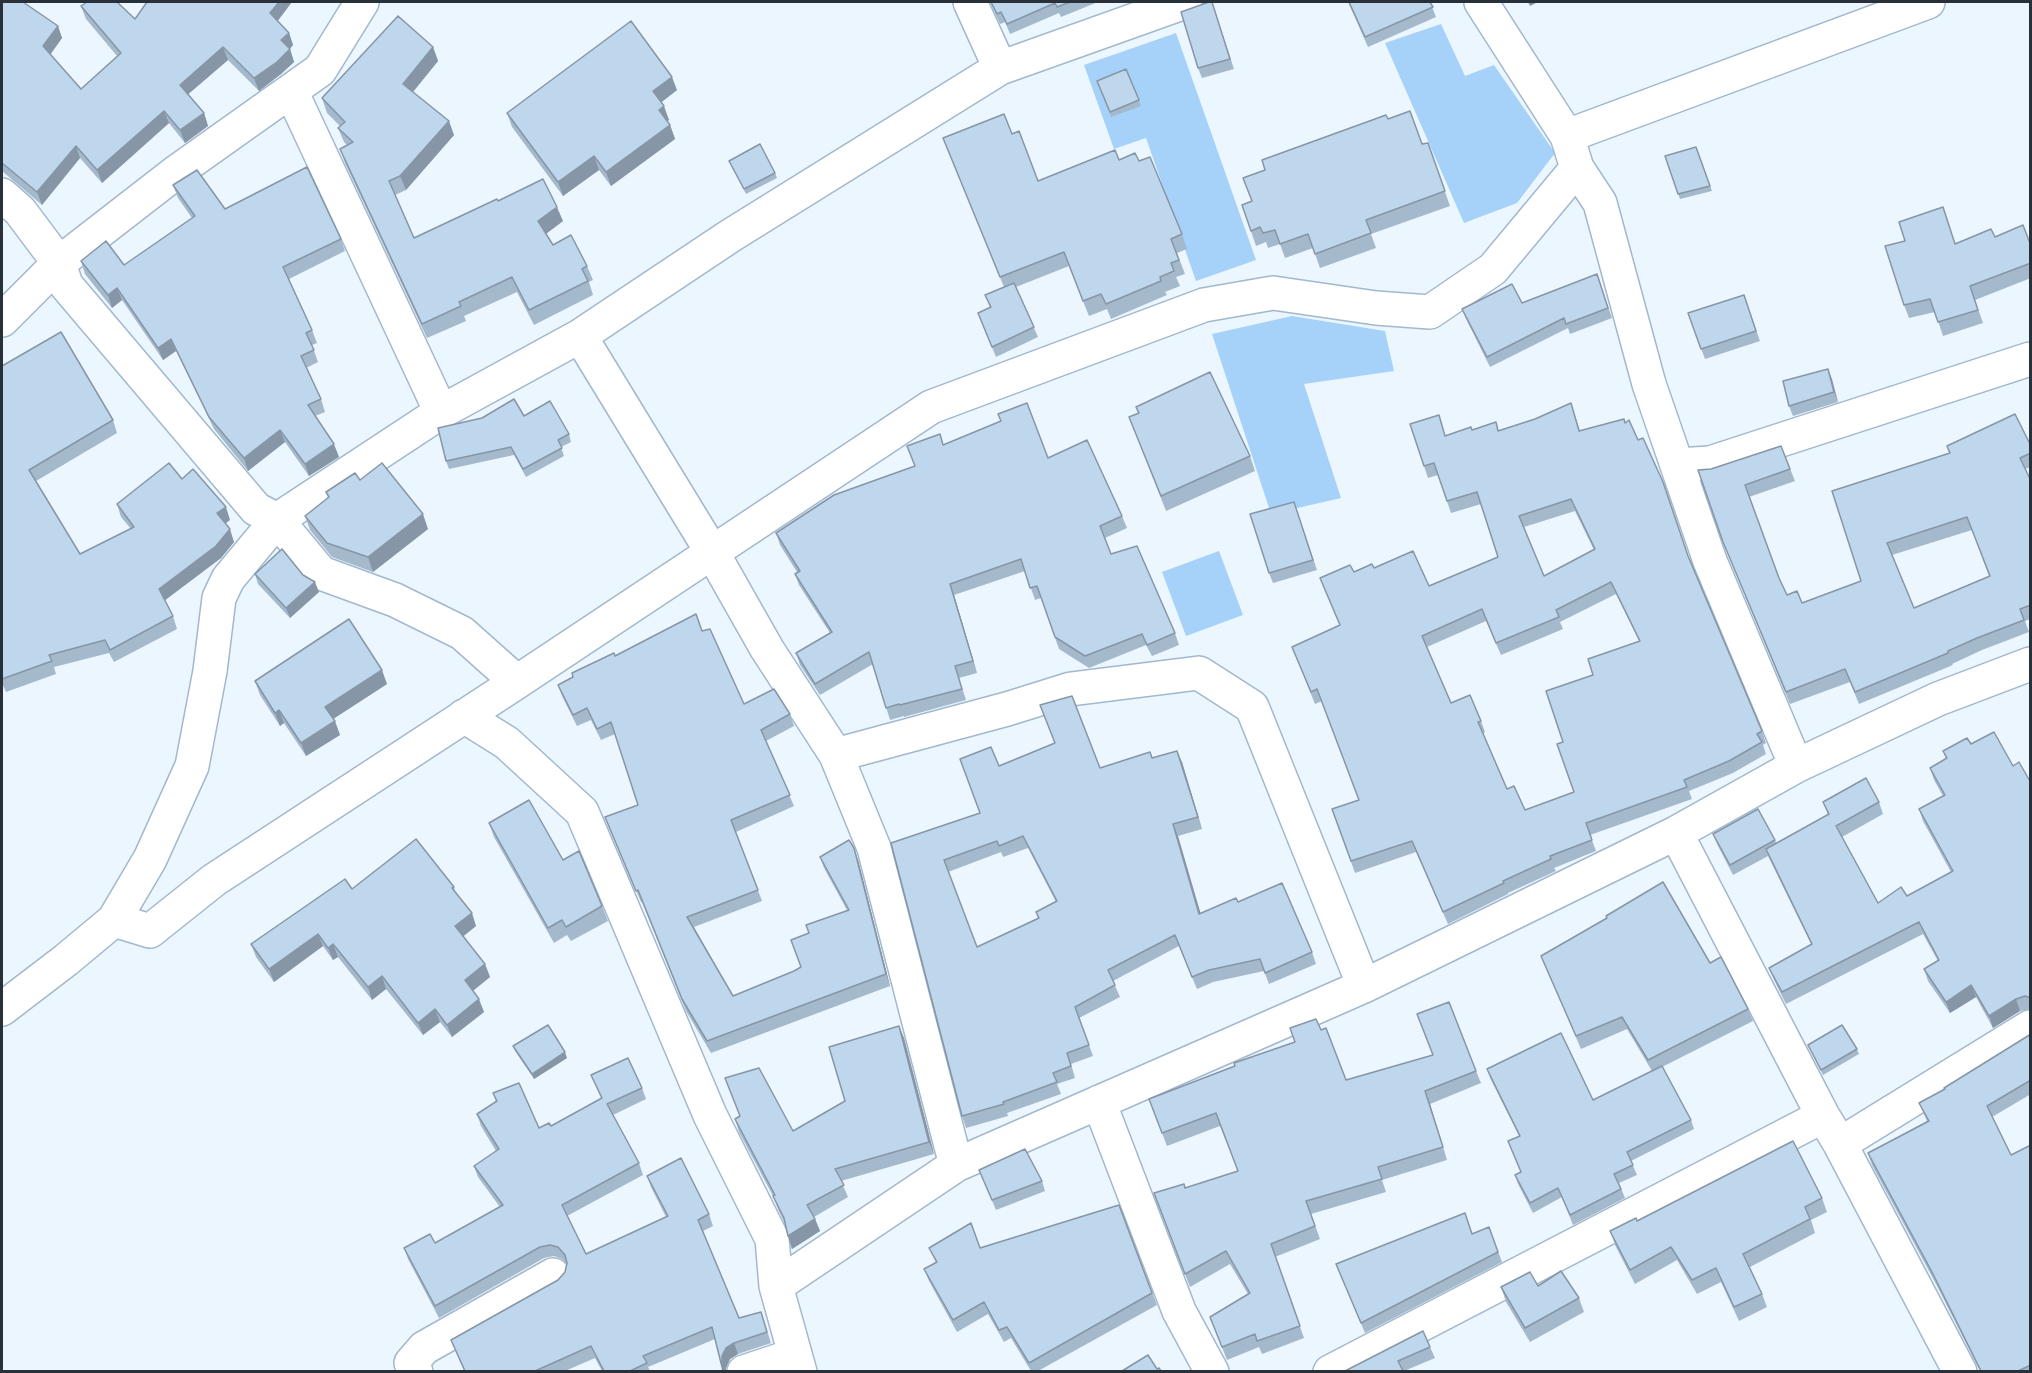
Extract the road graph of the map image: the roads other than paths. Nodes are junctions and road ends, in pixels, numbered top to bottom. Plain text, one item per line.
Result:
1 (363, 2) edge
2 (970, 2) edge
3 (1185, 2) edge
4 (1481, 2) edge
5 (1928, 2) edge
6 (1000, 68) junction
7 (291, 91) junction
8 (1567, 136) junction
9 (1577, 168) junction
10 (2, 195) edge
11 (59, 263) junction
12 (2, 320) edge
13 (580, 336) junction
14 (2031, 359) edge
15 (441, 412) junction
16 (1677, 465) junction
17 (277, 520) junction
18 (712, 552) junction
19 (2031, 664) edge
20 (517, 682) junction
21 (464, 716) junction
22 (836, 755) junction
23 (1796, 766) junction
24 (1676, 833) junction
25 (114, 920) junction
26 (1364, 986) junction
27 (2, 1009) edge
28 (2031, 1027) edge
29 (1099, 1102) junction
30 (1823, 1116) junction
31 (1840, 1144) junction
32 (956, 1165) junction
33 (553, 1275) dead end
34 (776, 1286) junction
35 (798, 1363) edge
36 (416, 1371) edge
37 (744, 1371) edge
38 (1212, 1371) edge
39 (1330, 1371) edge
40 (1960, 1371) edge

1 - 7 street
2 - 6 street
3 - 6 street
4 - 8 street
5 - 8 street
6 - 13 street
7 - 11 street
7 - 15 street
8 - 9 street
9 - 16 street
9 - 18 street
10 - 11 street
11 - 12 street
11 - 17 street
13 - 15 street
13 - 18 street
14 - 16 street
15 - 17 street
16 - 23 street
17 - 20 street
17 - 25 street
18 - 20 street
18 - 22 street
19 - 23 street
20 - 21 street
21 - 25 street
21 - 34 street
22 - 26 street
22 - 32 street
23 - 24 street
24 - 26 street
24 - 30 street
25 - 27 street
26 - 29 street
28 - 31 street
29 - 32 street
29 - 38 street
30 - 31 street
30 - 39 street
31 - 40 street
32 - 34 street
33 - 36 street
34 - 35 street
35 - 37 street

